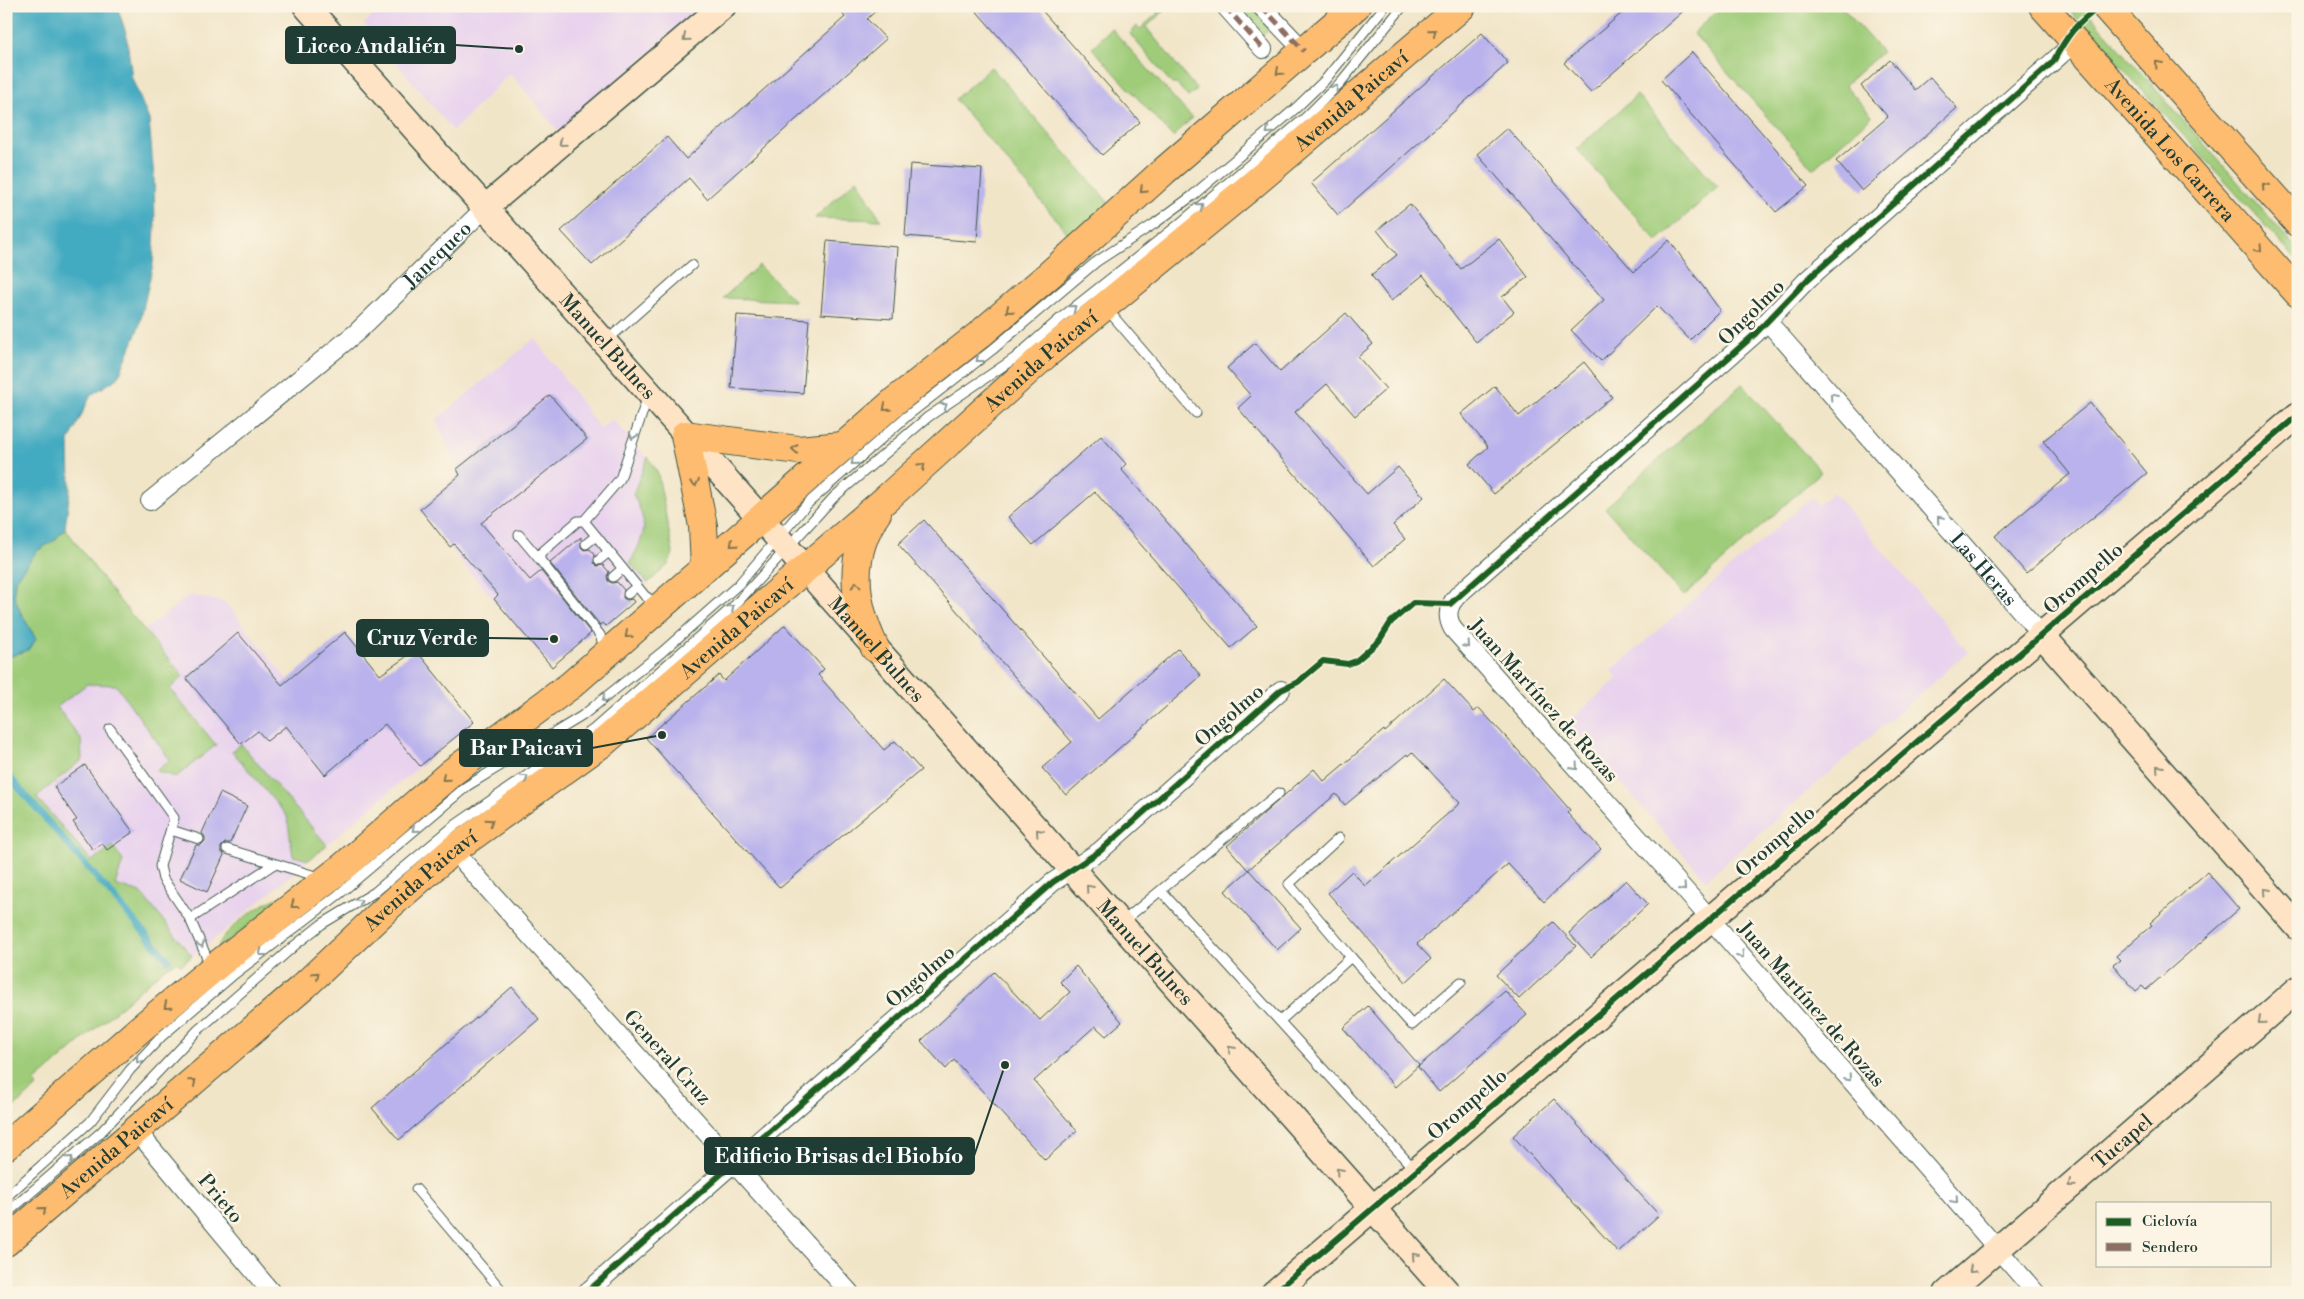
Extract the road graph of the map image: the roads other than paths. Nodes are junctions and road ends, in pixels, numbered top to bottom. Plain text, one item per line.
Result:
1 (306, 6) edge
2 (723, 6) edge
3 (1225, 6) edge
4 (1262, 6) edge
5 (1356, 6) edge
6 (1385, 6) edge
7 (1403, 6) edge
8 (1462, 6) edge
9 (2043, 6) edge
10 (2106, 6) edge
11 (2075, 42) junction
12 (1263, 50) dead end
13 (1304, 51) junction
14 (486, 207) junction
15 (1211, 219) junction
16 (2298, 223) edge
17 (692, 265) dead end
18 (1114, 276) junction
19 (2298, 293) edge
20 (1104, 306) junction
21 (1768, 322) junction
22 (605, 342) junction
23 (649, 393) junction
24 (1196, 412) dead end
25 (2298, 415) edge
26 (685, 435) junction
27 (843, 446) junction
28 (886, 499) junction
29 (150, 501) dead end
30 (584, 521) junction
31 (519, 535) dead end
32 (775, 535) junction
33 (596, 536) junction
34 (586, 544) dead end
35 (609, 552) junction
36 (540, 560) junction
37 (599, 560) dead end
38 (705, 568) junction
39 (622, 569) junction
40 (805, 569) junction
41 (613, 577) dead end
42 (636, 586) junction
43 (628, 594) dead end
44 (653, 601) junction
45 (1450, 604) joint
46 (2041, 634) junction
47 (603, 645) junction
48 (875, 648) junction
49 (1281, 690) dead end
50 (110, 729) dead end
51 (1280, 794) dead end
52 (171, 830) junction
53 (1339, 838) dead end
54 (199, 840) dead end
55 (227, 849) dead end
56 (453, 850) junction
57 (274, 864) junction
58 (1071, 869) junction
59 (327, 880) junction
60 (1161, 891) junction
61 (1709, 918) junction
62 (190, 919) junction
63 (1120, 924) junction
64 (2298, 927) edge
65 (1351, 957) junction
66 (212, 969) junction
67 (1461, 982) dead end
68 (2298, 989) edge
69 (1280, 1021) junction
70 (137, 1131) junction
71 (6, 1146) edge
72 (734, 1162) junction
73 (1415, 1170) junction
74 (416, 1189) dead end
75 (6, 1197) edge
76 (1372, 1207) junction
77 (6, 1214) edge
78 (6, 1242) edge
79 (1996, 1248) junction
80 (272, 1293) edge
81 (504, 1293) edge
82 (586, 1293) edge
83 (850, 1293) edge
84 (1274, 1293) edge
85 (1448, 1293) edge
86 (1947, 1293) edge
87 (2036, 1293) edge

1 - 14 main road, Manuel Bulnes
2 -> 14 main road, Janequeo
3 - 12 street
4 - 13 street
5 - 13 main road
6 -> 32 lane
18 -> 7 lane
15 -> 8 main road, Avenida Paicaví
9 - 11 main road, Avenida Los Carrera
16 -> 10 main road
11 -> 19 main road, Avenida Los Carrera
11 - 21 street, Ongolmo
13 -> 27 main road
14 - 22 main road, Manuel Bulnes
14 - 29 street, Janequeo
15 - 18 lane
15 - 20 main road, Avenida Paicaví
17 - 22 lane
32 -> 18 lane
20 - 24 lane
28 -> 20 main road, Avenida Paicaví
21 - 45 street, Ongolmo
46 -> 21 street, Las Heras
22 - 23 main road, Manuel Bulnes
23 - 26 main road, Manuel Bulnes
23 -> 30 lane
25 - 46 main road, Orompello
27 -> 26 main road
26 - 32 main road, Manuel Bulnes
26 -> 38 main road
27 - 32 main road
28 - 40 main road, Avenida Paicaví
48 -> 28 main road
30 - 33 lane
30 - 36 lane
31 - 36 lane
32 -> 38 main road
32 - 40 main road, Manuel Bulnes
32 -> 75 lane
77 -> 32 lane
33 - 34 lane
33 - 35 lane
35 - 37 lane
35 - 39 lane
36 - 47 lane
38 - 44 main road
39 - 41 lane
39 - 42 lane
40 - 48 main road, Manuel Bulnes
56 -> 40 main road, Avenida Paicaví
42 - 43 lane
42 - 44 lane
44 -> 47 main road
45 -> 61 street, Juan Martínez de Rozas
46 - 61 main road, Orompello
64 -> 46 main road, Las Heras
47 -> 59 main road
58 -> 48 main road, Manuel Bulnes
49 - 58 street, Ongolmo
50 - 52 lane
51 - 60 lane
52 - 54 lane
52 - 62 lane
53 - 65 lane
55 - 57 lane
70 -> 56 main road, Avenida Paicaví
56 - 72 street, General Cruz
57 - 59 lane
57 - 62 lane
63 -> 58 main road, Manuel Bulnes
58 - 72 street, Ongolmo
59 -> 66 main road
60 - 63 lane
60 - 69 lane
61 - 73 main road, Orompello
61 -> 79 street, Juan Martínez de Rozas
62 -> 66 lane
76 -> 63 main road, Manuel Bulnes
65 - 67 lane
65 - 69 lane
66 -> 71 main road
68 -> 79 main road, Tucapel
69 - 73 lane
78 -> 70 main road, Avenida Paicaví
70 - 80 street, Prieto
72 - 82 street, Ongolmo
72 - 83 street, General Cruz
73 - 76 main road, Orompello
74 - 81 lane
76 - 84 main road, Orompello
85 -> 76 main road, Manuel Bulnes
79 -> 86 main road, Tucapel
79 - 87 street, Juan Martínez de Rozas

